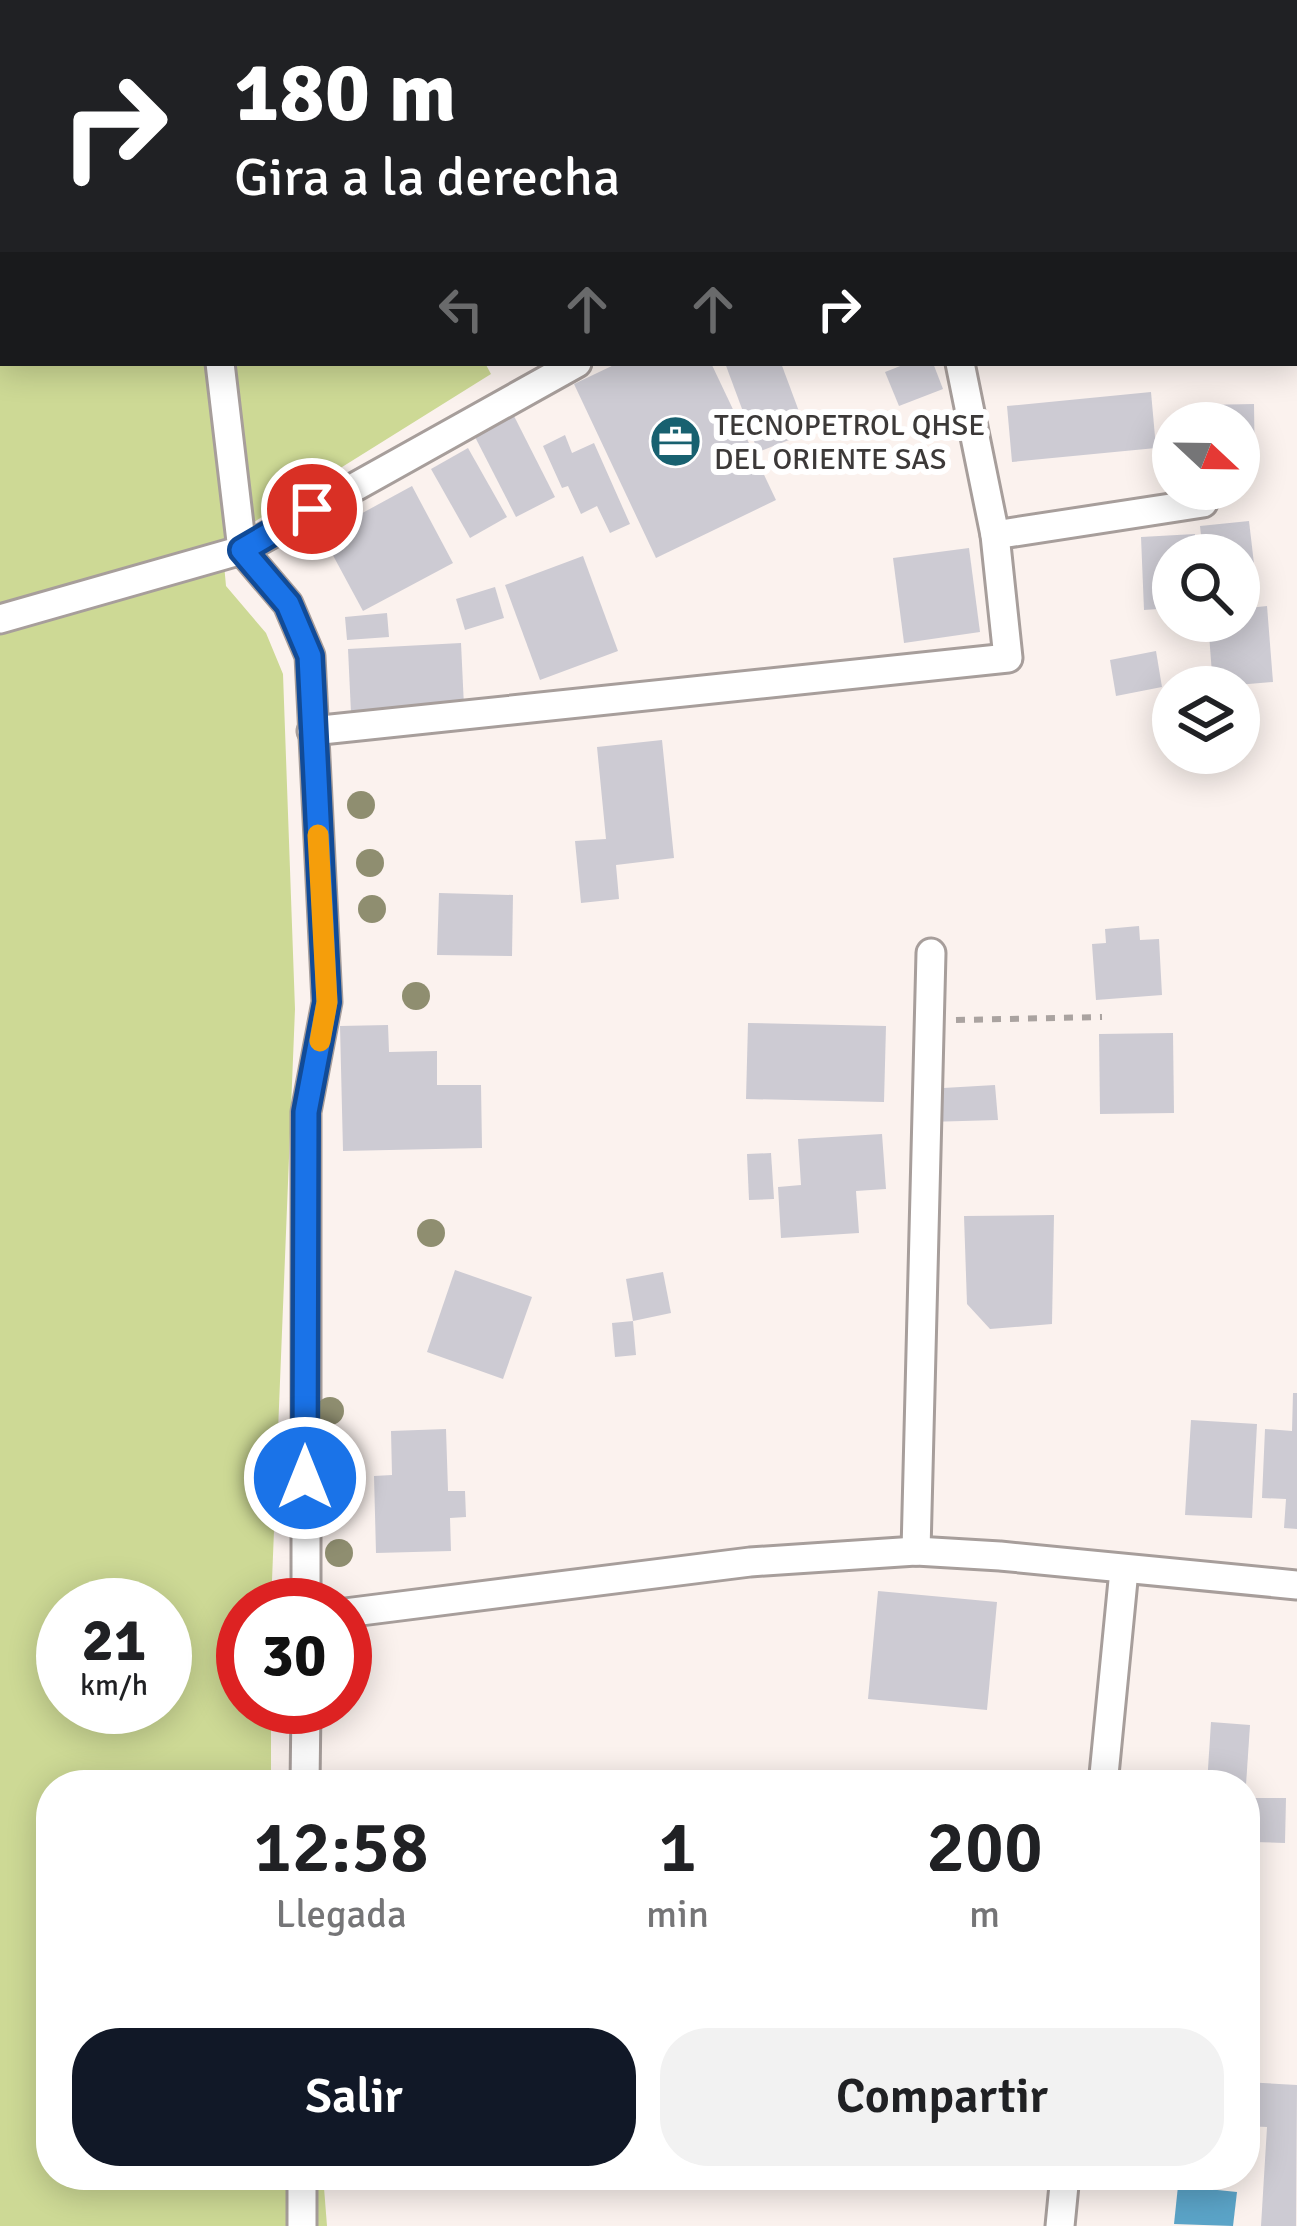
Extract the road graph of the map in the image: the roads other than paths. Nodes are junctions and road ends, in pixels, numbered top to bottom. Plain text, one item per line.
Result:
1 (220, 366) edge
2 (572, 366) edge
3 (960, 366) edge
4 (1159, 510) edge
5 (995, 536) junction
6 (242, 550) junction
7 (0, 619) edge
8 (312, 731) junction
9 (931, 953) dead end
10 (916, 1551) junction
11 (305, 1565) junction
12 (1124, 1570) junction
13 (305, 1578) edge
14 (314, 1578) edge
15 (1297, 1586) edge
16 (372, 1610) edge
17 (306, 1734) edge
18 (305, 1770) edge
19 (1104, 1770) edge
20 (302, 2190) edge
21 (1063, 2190) edge
22 (302, 2226) edge
23 (1060, 2226) edge

1 - 6 street
2 - 6 street
3 - 5 street
4 - 5 street
5 - 8 street
6 - 7 street
6 - 8 street
8 - 11 street
9 - 10 street
10 - 12 street
10 - 16 street
11 - 13 street
11 - 14 street
12 - 15 street
12 - 19 street
17 - 18 street
20 - 22 street
21 - 23 street

